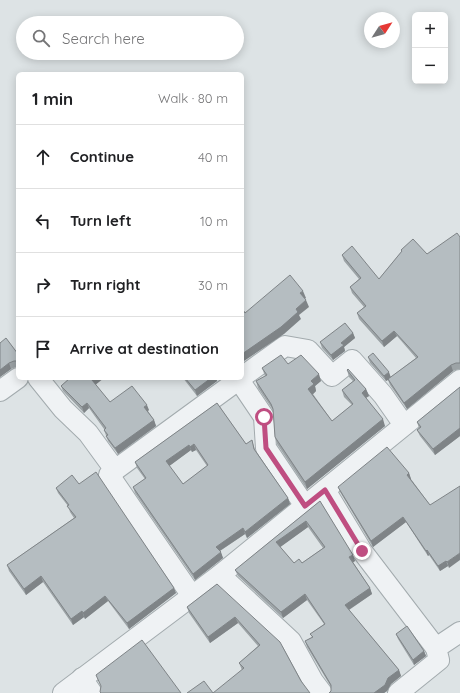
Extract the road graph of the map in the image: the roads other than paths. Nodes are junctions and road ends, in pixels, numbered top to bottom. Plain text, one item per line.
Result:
1 (244, 374) edge
2 (16, 379) edge
3 (40, 380) edge
4 (236, 380) edge
5 (460, 380) edge
6 (0, 391) edge
7 (404, 425) junction
8 (115, 470) junction
9 (325, 490) junction
10 (305, 506) junction
11 (220, 575) junction
12 (192, 596) junction
13 (460, 632) edge
14 (436, 648) junction
15 (87, 686) edge
16 (63, 693) edge
17 (322, 693) edge
18 (398, 693) edge

1 - 7 street
2 - 6 street
3 - 8 street
4 - 8 street
4 - 10 street
5 - 7 street
7 - 9 street
8 - 12 street
9 - 10 street
9 - 14 street
10 - 11 street
11 - 12 street
11 - 17 street
12 - 15 street
13 - 14 street
14 - 18 street
15 - 16 street

